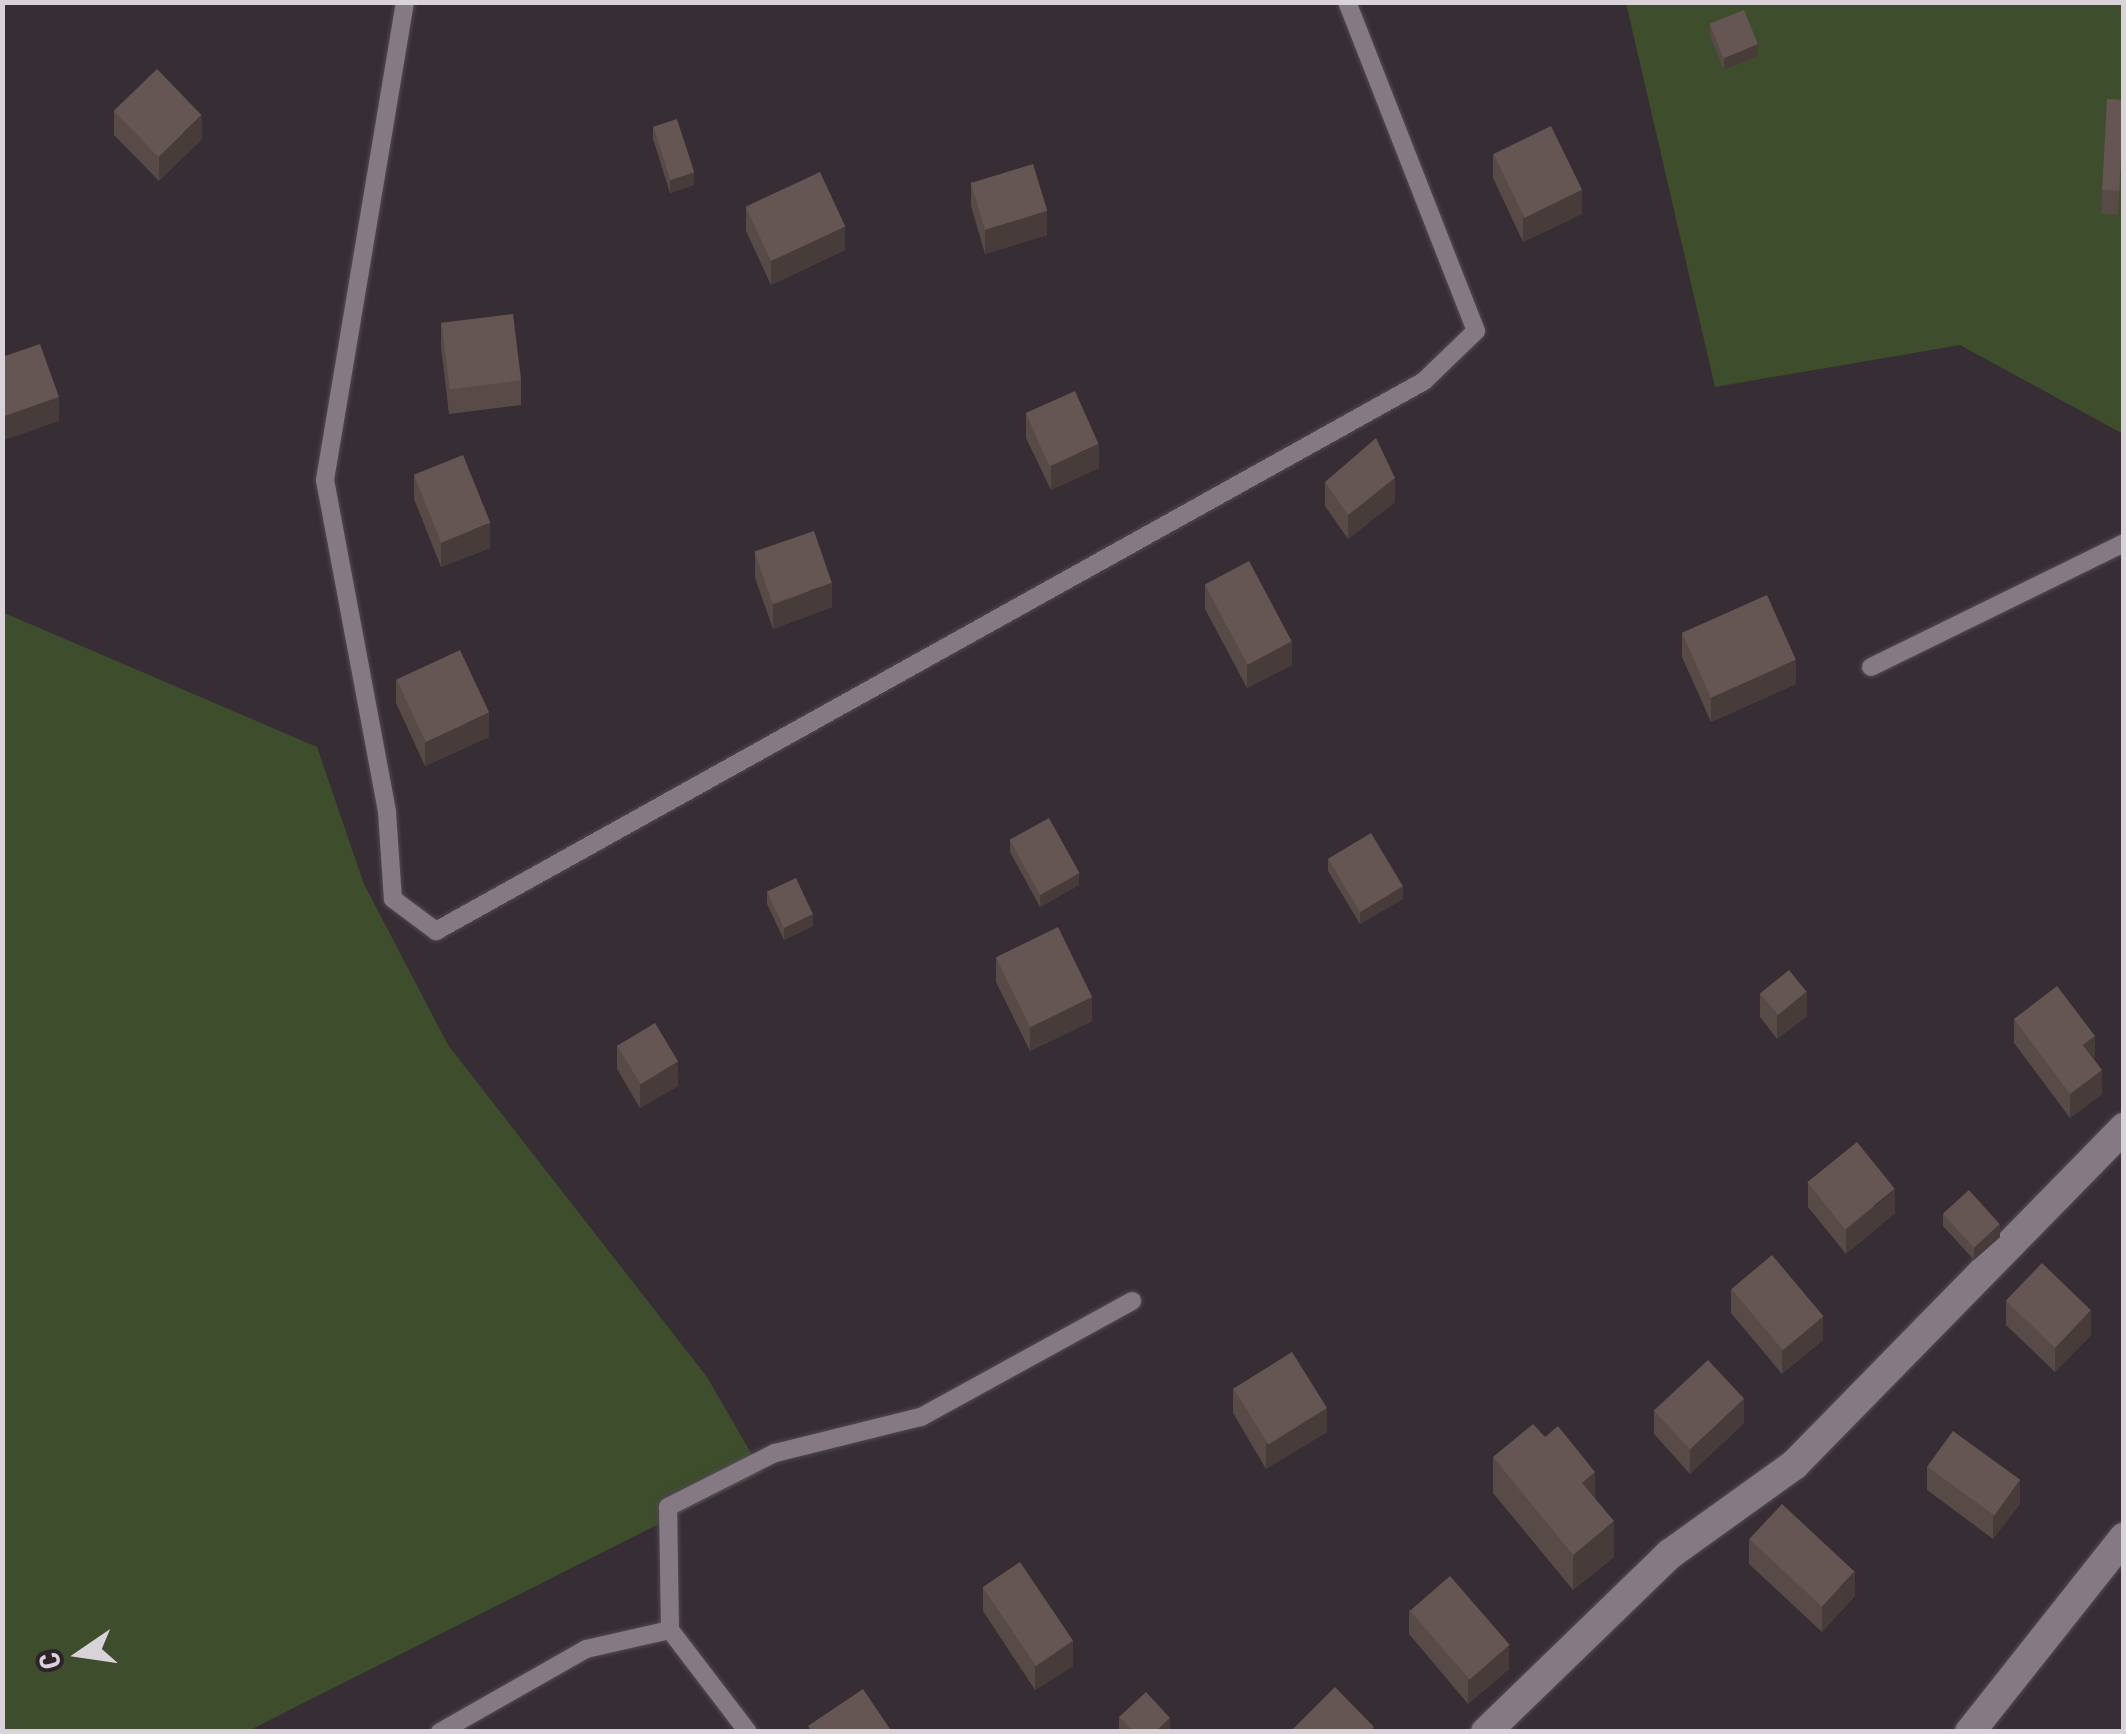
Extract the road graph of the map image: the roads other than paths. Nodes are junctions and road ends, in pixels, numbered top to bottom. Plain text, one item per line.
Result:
1 (406, 2) edge
2 (1347, 2) edge
3 (2124, 543) edge
4 (1871, 667) dead end
5 (2124, 1128) edge
6 (1132, 1302) dead end
7 (2124, 1538) edge
8 (670, 1630) junction
9 (440, 1732) edge
10 (748, 1732) edge
11 (1486, 1732) edge
12 (1970, 1732) edge

1 - 2 lane
3 - 4 lane
5 - 11 street
6 - 8 lane
7 - 12 street
8 - 9 lane
8 - 10 lane

